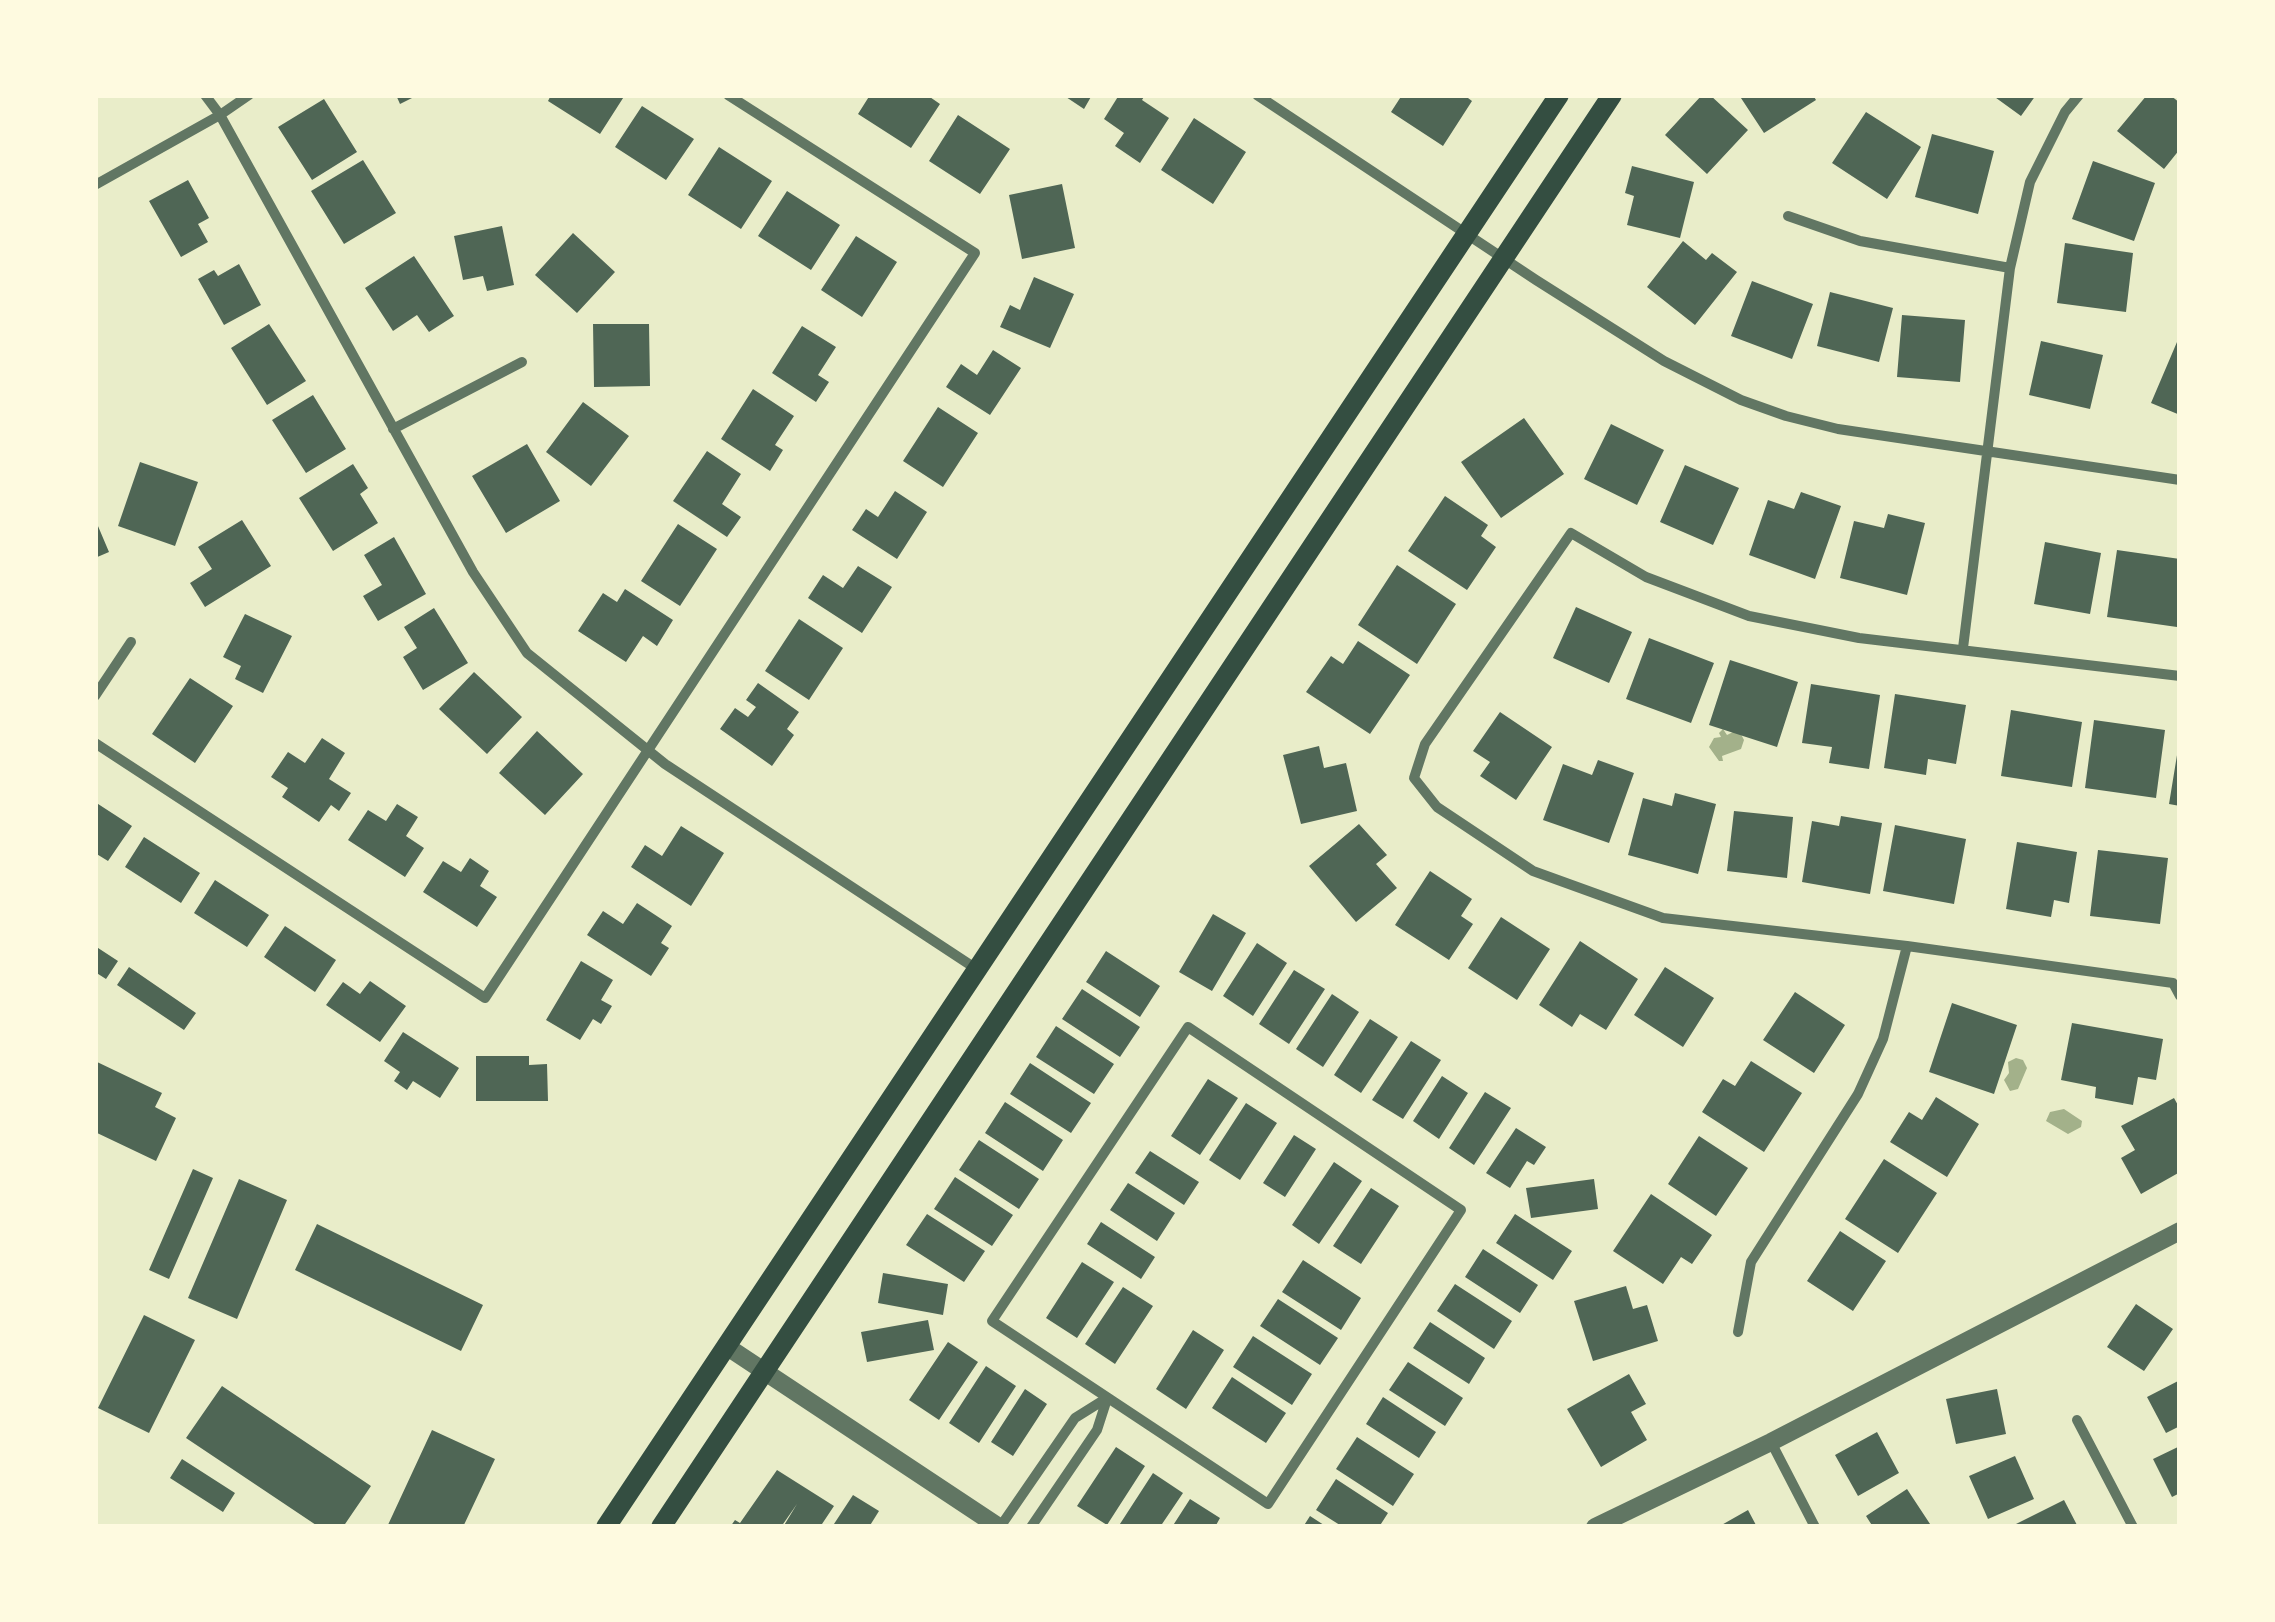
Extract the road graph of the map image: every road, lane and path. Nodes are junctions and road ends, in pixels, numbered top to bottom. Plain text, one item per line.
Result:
1 (205, 95) edge
2 (249, 95) edge
3 (728, 95) edge
4 (1257, 95) edge
5 (1559, 95) edge
6 (1612, 95) edge
7 (2079, 95) edge
8 (220, 115) junction
9 (95, 185) edge
10 (1788, 216) dead end
11 (1466, 234) junction
12 (1503, 258) junction
13 (2010, 268) junction
14 (522, 362) dead end
15 (394, 429) junction
16 (1987, 452) junction
17 (2180, 480) edge
18 (131, 642) dead end
19 (1962, 648) junction
20 (2180, 676) edge
21 (95, 696) edge
22 (95, 743) edge
23 (647, 751) junction
24 (1908, 946) junction
25 (978, 970) junction
26 (2180, 996) edge
27 (2180, 1231) edge
28 (1738, 1332) dead end
29 (726, 1346) junction
30 (762, 1371) junction
31 (1107, 1398) junction
32 (2077, 1420) dead end
33 (1771, 1442) junction
34 (606, 1527) edge
35 (661, 1527) edge
36 (1000, 1527) edge
37 (1031, 1527) edge
38 (1596, 1527) edge
39 (1815, 1527) edge
40 (2133, 1527) edge

1 - 8 street
2 - 8 street
3 - 23 street
4 - 11 street
5 - 11 main road
6 - 12 main road
7 - 13 street
8 - 9 street
8 - 15 street
10 - 13 street
11 - 12 street
11 - 25 main road
12 - 16 street
12 - 30 main road
13 - 16 street
14 - 15 street
15 - 23 street
16 - 17 street
16 - 19 street
18 - 21 street
19 - 20 street
19 - 24 street
22 - 23 street
23 - 25 street
24 - 26 street
24 - 28 street
25 - 29 main road
27 - 33 street
29 - 30 street
29 - 34 main road
30 - 35 main road
30 - 36 street
31 - 31 street
31 - 36 street
31 - 37 street
32 - 40 street
33 - 38 street
33 - 39 street

